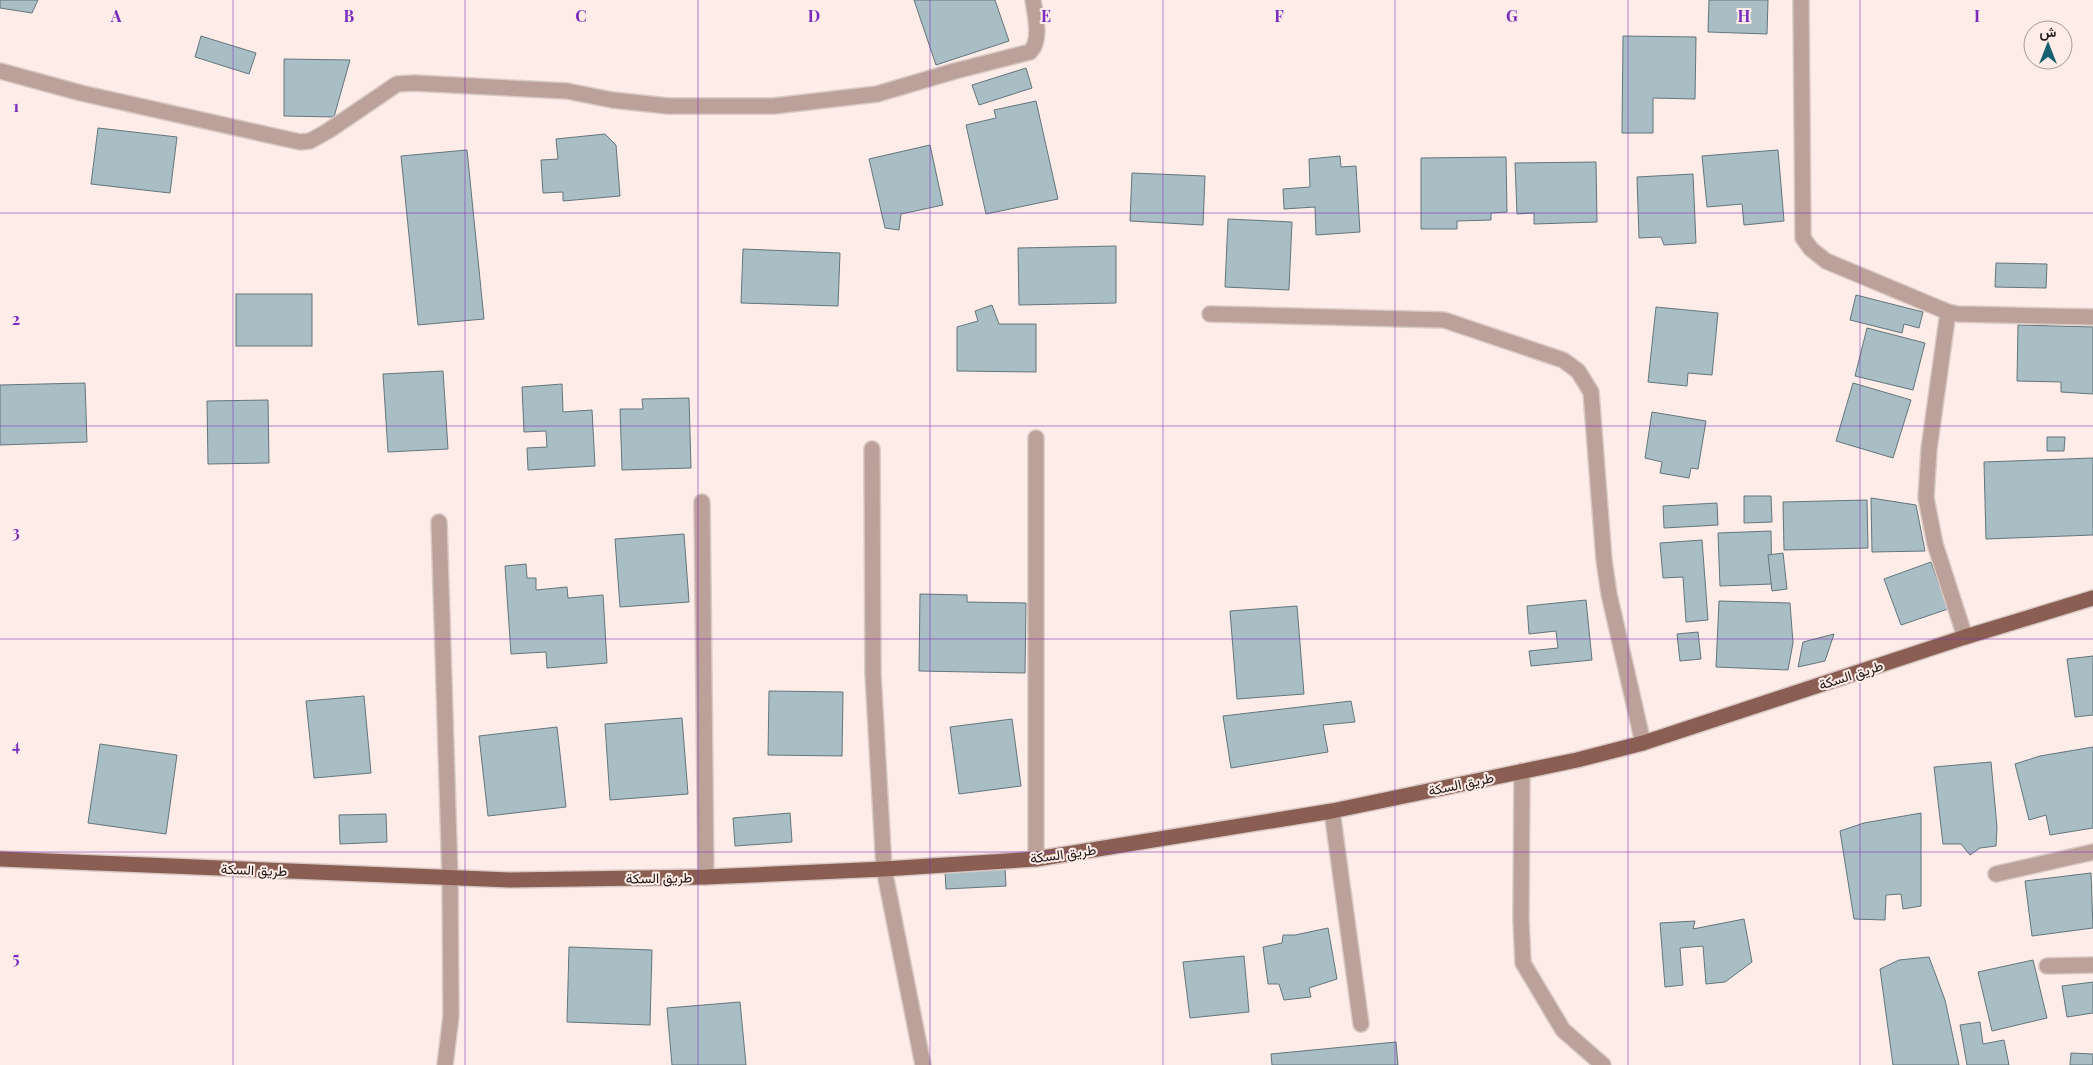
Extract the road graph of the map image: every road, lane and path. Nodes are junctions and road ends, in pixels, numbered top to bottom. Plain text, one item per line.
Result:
1 (1033, 0) edge
2 (1801, 0) edge
3 (0, 71) edge
4 (1948, 312) junction
5 (1210, 314) dead end
6 (2093, 317) edge
7 (1036, 438) dead end
8 (872, 449) dead end
9 (702, 502) dead end
10 (439, 522) dead end
11 (2093, 598) edge
12 (1966, 638) junction
13 (1643, 743) junction
14 (1522, 771) junction
15 (1332, 811) junction
16 (2093, 852) edge
17 (1036, 858) junction
18 (0, 859) edge
19 (884, 869) junction
20 (1996, 874) dead end
21 (706, 877) junction
22 (450, 878) junction
23 (2093, 965) edge
24 (2047, 966) dead end
25 (1361, 1024) dead end
26 (446, 1065) edge
27 (923, 1065) edge
28 (1603, 1065) edge

1 - 3 street
2 - 4 street
4 - 6 street
4 - 12 street
5 - 13 street
7 - 17 street
8 - 19 street
9 - 21 street
10 - 22 street
11 - 12 main road, طريق السكة
12 - 13 main road, طريق السكة
13 - 14 main road, طريق السكة
14 - 15 main road, طريق السكة
14 - 28 street
15 - 17 main road, طريق السكة
15 - 25 street
16 - 20 street
17 - 19 main road, طريق السكة
18 - 22 main road, طريق السكة
19 - 21 main road, طريق السكة
19 - 27 street
21 - 22 main road, طريق السكة
22 - 26 street
23 - 24 street

